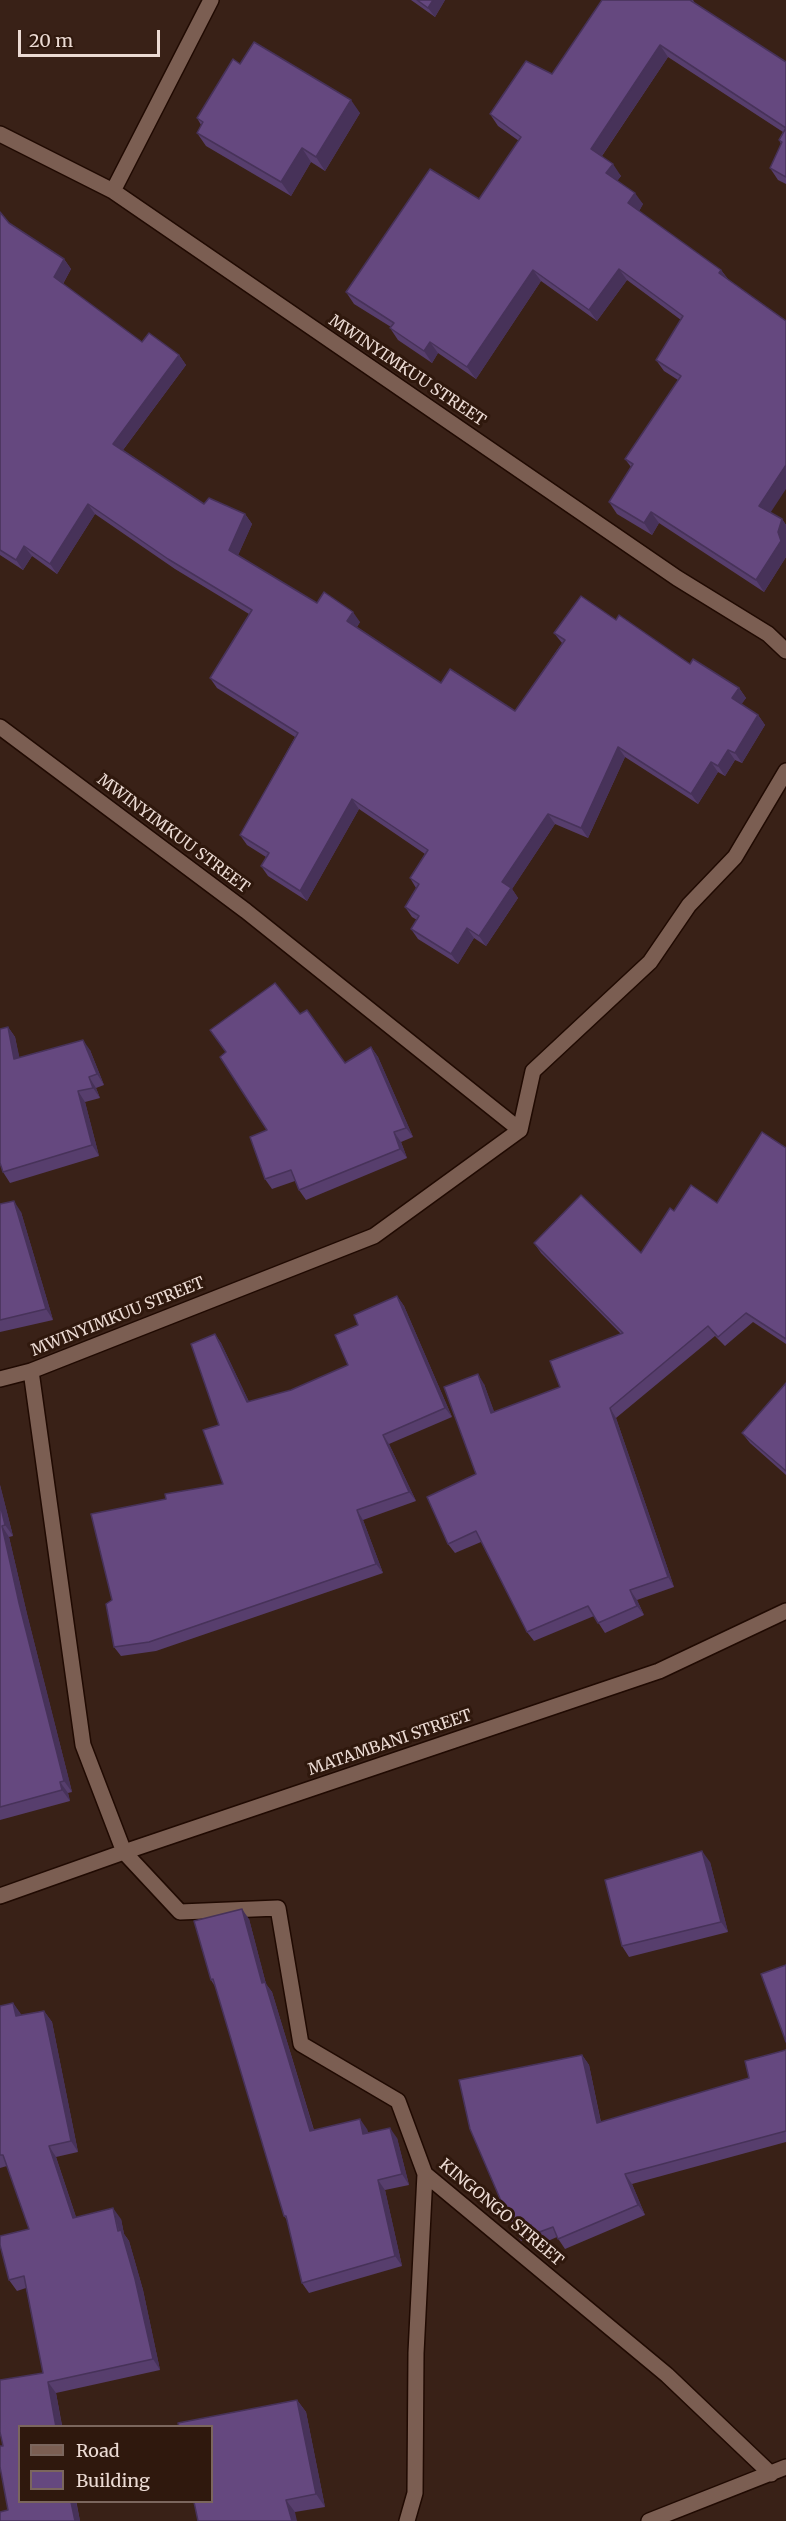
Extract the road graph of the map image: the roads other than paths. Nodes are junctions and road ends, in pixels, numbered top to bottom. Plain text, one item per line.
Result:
1 (211, 0) edge
2 (0, 134) edge
3 (113, 192) junction
4 (786, 651) edge
5 (0, 727) edge
6 (786, 771) edge
7 (520, 1130) junction
8 (31, 1371) junction
9 (0, 1379) edge
10 (786, 1611) edge
11 (124, 1852) junction
12 (0, 1896) edge
13 (425, 2174) junction
14 (786, 2467) edge
15 (771, 2474) junction
16 (407, 2521) edge
17 (649, 2521) edge

1 - 3 street
2 - 3 street, MWINYIMKUU STREET
3 - 4 street, MWINYIMKUU STREET
5 - 7 street, MWINYIMKUU STREET
6 - 7 street
7 - 8 street, MWINYIMKUU STREET
8 - 9 street
8 - 11 street, MWINYIMKUU STREET
10 - 11 street, MATAMBANI STREET
11 - 12 street, MATAMBANI STREET
11 - 13 street, KINGONGO STREET
13 - 15 street, KINGONGO STREET
13 - 16 street
14 - 15 street
15 - 17 street

